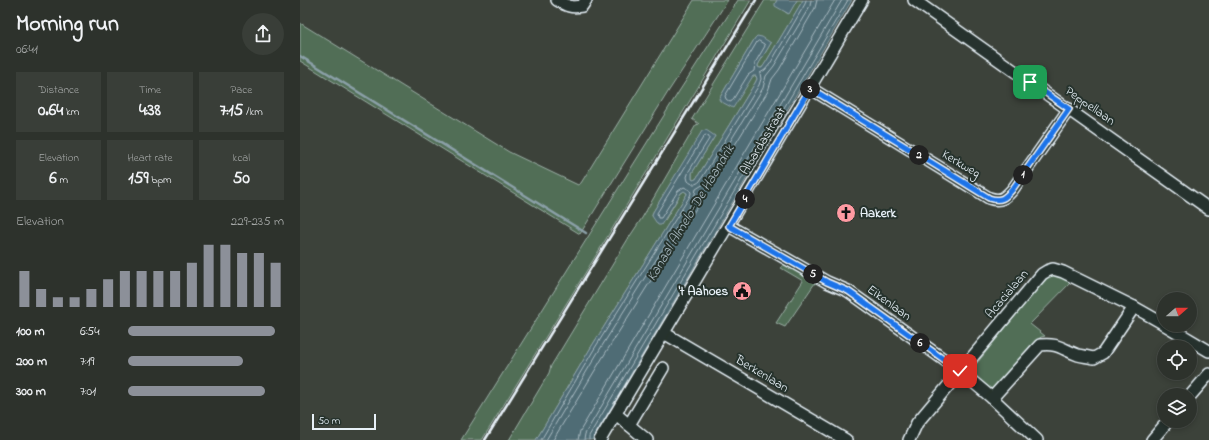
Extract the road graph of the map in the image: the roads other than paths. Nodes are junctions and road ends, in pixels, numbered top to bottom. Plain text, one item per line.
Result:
1 (557, 0) edge
2 (586, 0) edge
3 (862, 0) edge
4 (914, 0) edge
5 (810, 88) junction
6 (1069, 109) junction
7 (1209, 209) edge
8 (729, 226) junction
9 (1134, 307) junction
10 (1157, 320) edge
11 (1177, 332) edge
12 (664, 333) junction
13 (1209, 351) edge
14 (663, 368) dead end
15 (960, 371) junction
16 (1209, 374) edge
17 (1197, 388) edge
18 (992, 398) junction
19 (616, 414) junction
20 (629, 425) junction
21 (1162, 428) edge
22 (600, 440) edge
23 (647, 440) edge
24 (846, 440) edge
25 (909, 440) edge
26 (1037, 440) edge
27 (1152, 440) edge

1 - 2 street
3 - 5 street, Albardastraat
4 - 6 street, Peppellaan
5 - 6 street, Kerkweg
5 - 8 street, Albardastraat
6 - 7 street, Peppellaan
8 - 12 street, Albardastraat
8 - 15 street, Eikenlaan
9 - 10 street, Acacialaan
9 - 15 street, Acacialaan
9 - 18 street
11 - 13 street, Acacialaan
12 - 19 street, Albardastraat
12 - 24 street, Berkenlaan
14 - 20 street
15 - 18 street, Eikenlaan
15 - 25 street, Acacialaan
16 - 17 street
18 - 26 street, Eikenlaan
19 - 20 street
19 - 22 street, Albardastraat
20 - 23 street
21 - 27 street

